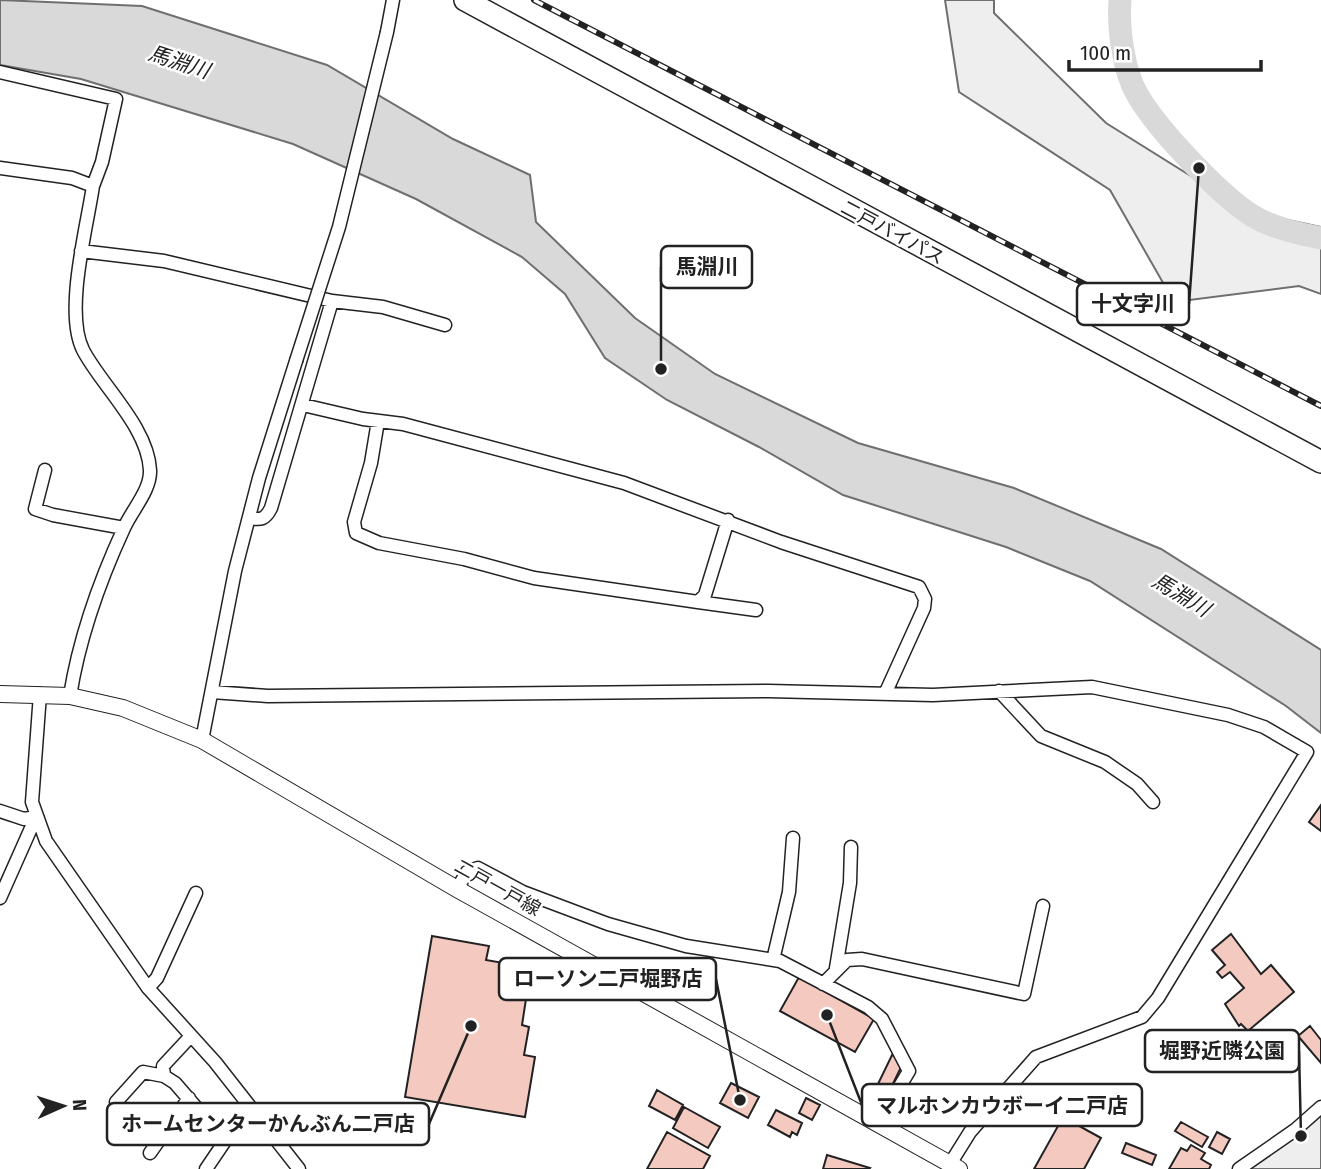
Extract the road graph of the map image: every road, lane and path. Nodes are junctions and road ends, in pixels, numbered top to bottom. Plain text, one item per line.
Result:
1 (393, 0) edge
2 (465, 0) edge
3 (0, 72) edge
4 (0, 169) edge
5 (93, 186) junction
6 (81, 251) junction
7 (331, 301) junction
8 (445, 325) dead end
9 (303, 405) junction
10 (378, 421) junction
11 (1321, 462) edge
12 (45, 470) dead end
13 (249, 518) junction
14 (728, 520) junction
15 (124, 528) junction
16 (698, 602) junction
17 (756, 610) dead end
18 (999, 691) junction
19 (212, 692) junction
20 (0, 694) edge
21 (40, 694) junction
22 (885, 694) junction
23 (70, 695) junction
24 (202, 740) junction
25 (1153, 802) dead end
26 (0, 811) edge
27 (36, 817) junction
28 (793, 838) dead end
29 (851, 846) dead end
30 (457, 889) junction
31 (196, 893) dead end
32 (0, 898) edge
33 (1043, 906) dead end
34 (773, 960) junction
35 (836, 968) junction
36 (823, 984) junction
37 (148, 988) junction
38 (190, 1037) junction
39 (164, 1076) junction
40 (188, 1098) junction
41 (116, 1102) dead end
42 (1321, 1107) edge
43 (878, 1123) junction
44 (150, 1153) dead end
45 (954, 1166) edge
46 (206, 1169) edge
47 (299, 1169) edge
48 (1239, 1169) edge

1 - 13 street, bridge
2 - 11 highway, 二戸バイパス
3 - 5 street
4 - 5 street
5 - 6 street
6 - 7 street
6 - 15 street
7 - 8 street
7 - 9 street
9 - 10 street
9 - 13 street
10 - 14 street
10 - 16 street
12 - 15 street
13 - 19 street
14 - 16 street
14 - 22 street
15 - 23 street
16 - 17 street
18 - 22 street
18 - 25 street
18 - 45 street
19 - 22 street
19 - 24 street
20 - 21 main road, 二戸一戸線
21 - 23 main road, 二戸一戸線
21 - 27 street
23 - 24 main road, 二戸一戸線
24 - 30 main road, 二戸一戸線
26 - 27 street
27 - 32 street
27 - 37 street
28 - 34 street
29 - 35 street
30 - 34 street
30 - 43 main road, 二戸一戸線
31 - 37 street
33 - 35 street
34 - 36 street
35 - 36 street
36 - 43 street
37 - 38 street
38 - 39 street
38 - 47 street
39 - 40 street
39 - 41 street
40 - 44 street
40 - 46 street
42 - 48 street
43 - 45 main road, 二戸一戸線

